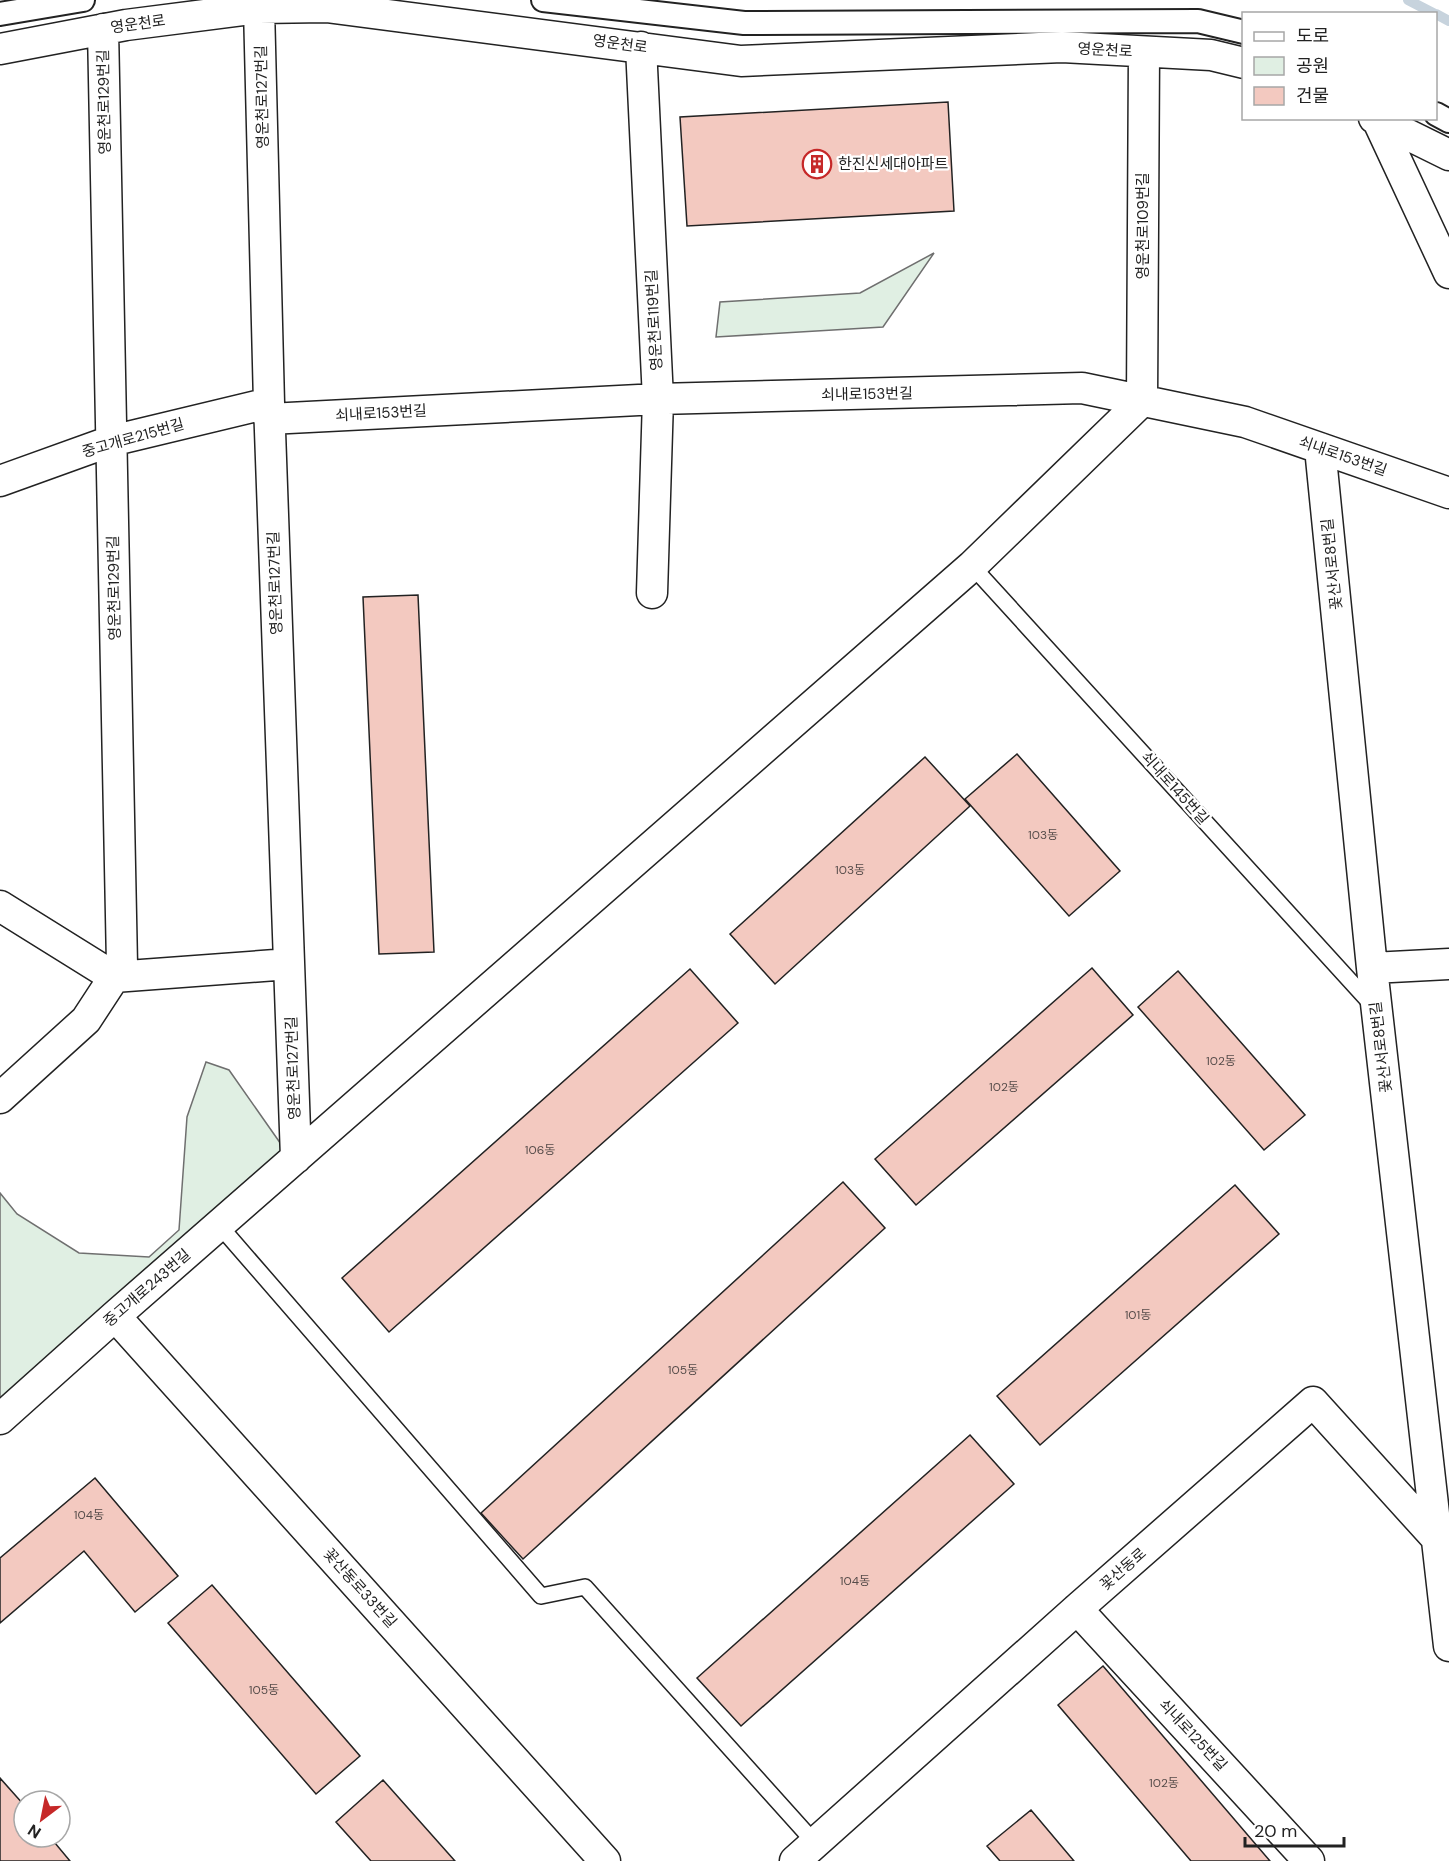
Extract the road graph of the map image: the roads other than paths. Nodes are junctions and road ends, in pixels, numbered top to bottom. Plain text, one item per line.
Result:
1 (83, 0) edge
2 (543, 0) edge
3 (260, 8) junction
4 (0, 15) edge
5 (103, 29) junction
6 (1242, 32) edge
7 (641, 47) junction
8 (0, 49) edge
9 (1144, 52) junction
10 (1242, 63) edge
11 (1376, 120) edge
12 (1449, 155) edge
13 (1449, 273) edge
14 (658, 399) junction
15 (1142, 400) junction
16 (269, 411) junction
17 (111, 441) junction
18 (1320, 448) junction
19 (0, 481) edge
20 (1449, 493) edge
21 (972, 566) junction
22 (652, 593) dead end
23 (0, 906) edge
24 (289, 964) junction
25 (1449, 964) edge
26 (1372, 968) junction
27 (114, 977) junction
28 (1377, 1010) junction
29 (0, 1098) edge
30 (296, 1158) junction
31 (219, 1225) junction
32 (115, 1316) junction
33 (0, 1419) edge
34 (1441, 1527) edge
35 (1077, 1609) junction
36 (1449, 1646) edge
37 (805, 1852) edge
38 (605, 1861) edge
39 (1309, 1861) edge

1 - 4 street
2 - 6 street
3 - 5 street, 영운천로
3 - 7 street, 영운천로
3 - 16 street, 영운천로127번길
5 - 8 street, 영운천로
5 - 17 street, 영운천로129번길
7 - 9 street, 영운천로
7 - 14 street, 영운천로119번길
9 - 10 street, 영운천로
9 - 15 street, 영운천로109번길
11 - 12 street
11 - 13 street
14 - 15 street, 쇠내로153번길
14 - 16 street, 쇠내로153번길
14 - 22 street, 영운천로119번길
15 - 18 street, 쇠내로153번길
15 - 21 street, 중고개로243번길
16 - 17 street, 중고개로215번길
16 - 24 street, 영운천로127번길
17 - 19 street, 중고개로215번길
17 - 27 street, 영운천로129번길
18 - 20 street, 쇠내로153번길
18 - 26 street, 꽃산서로8번길
21 - 28 lane, 쇠내로145번길
21 - 30 street, 중고개로243번길
23 - 27 street
24 - 27 street
24 - 30 street, 영운천로127번길
25 - 26 street
26 - 28 street, 꽃산서로8번길
27 - 29 street, 영운천로129번길
28 - 34 street, 꽃산서로8번길
30 - 31 street, 중고개로243번길
31 - 32 street, 중고개로243번길
31 - 37 lane
32 - 33 street, 중고개로243번길
32 - 38 street, 꽃산동로33번길
34 - 35 street, 꽃산동로
34 - 36 street, 꽃산서로8번길
35 - 37 street, 꽃산동로
35 - 39 street, 쇠내로125번길

